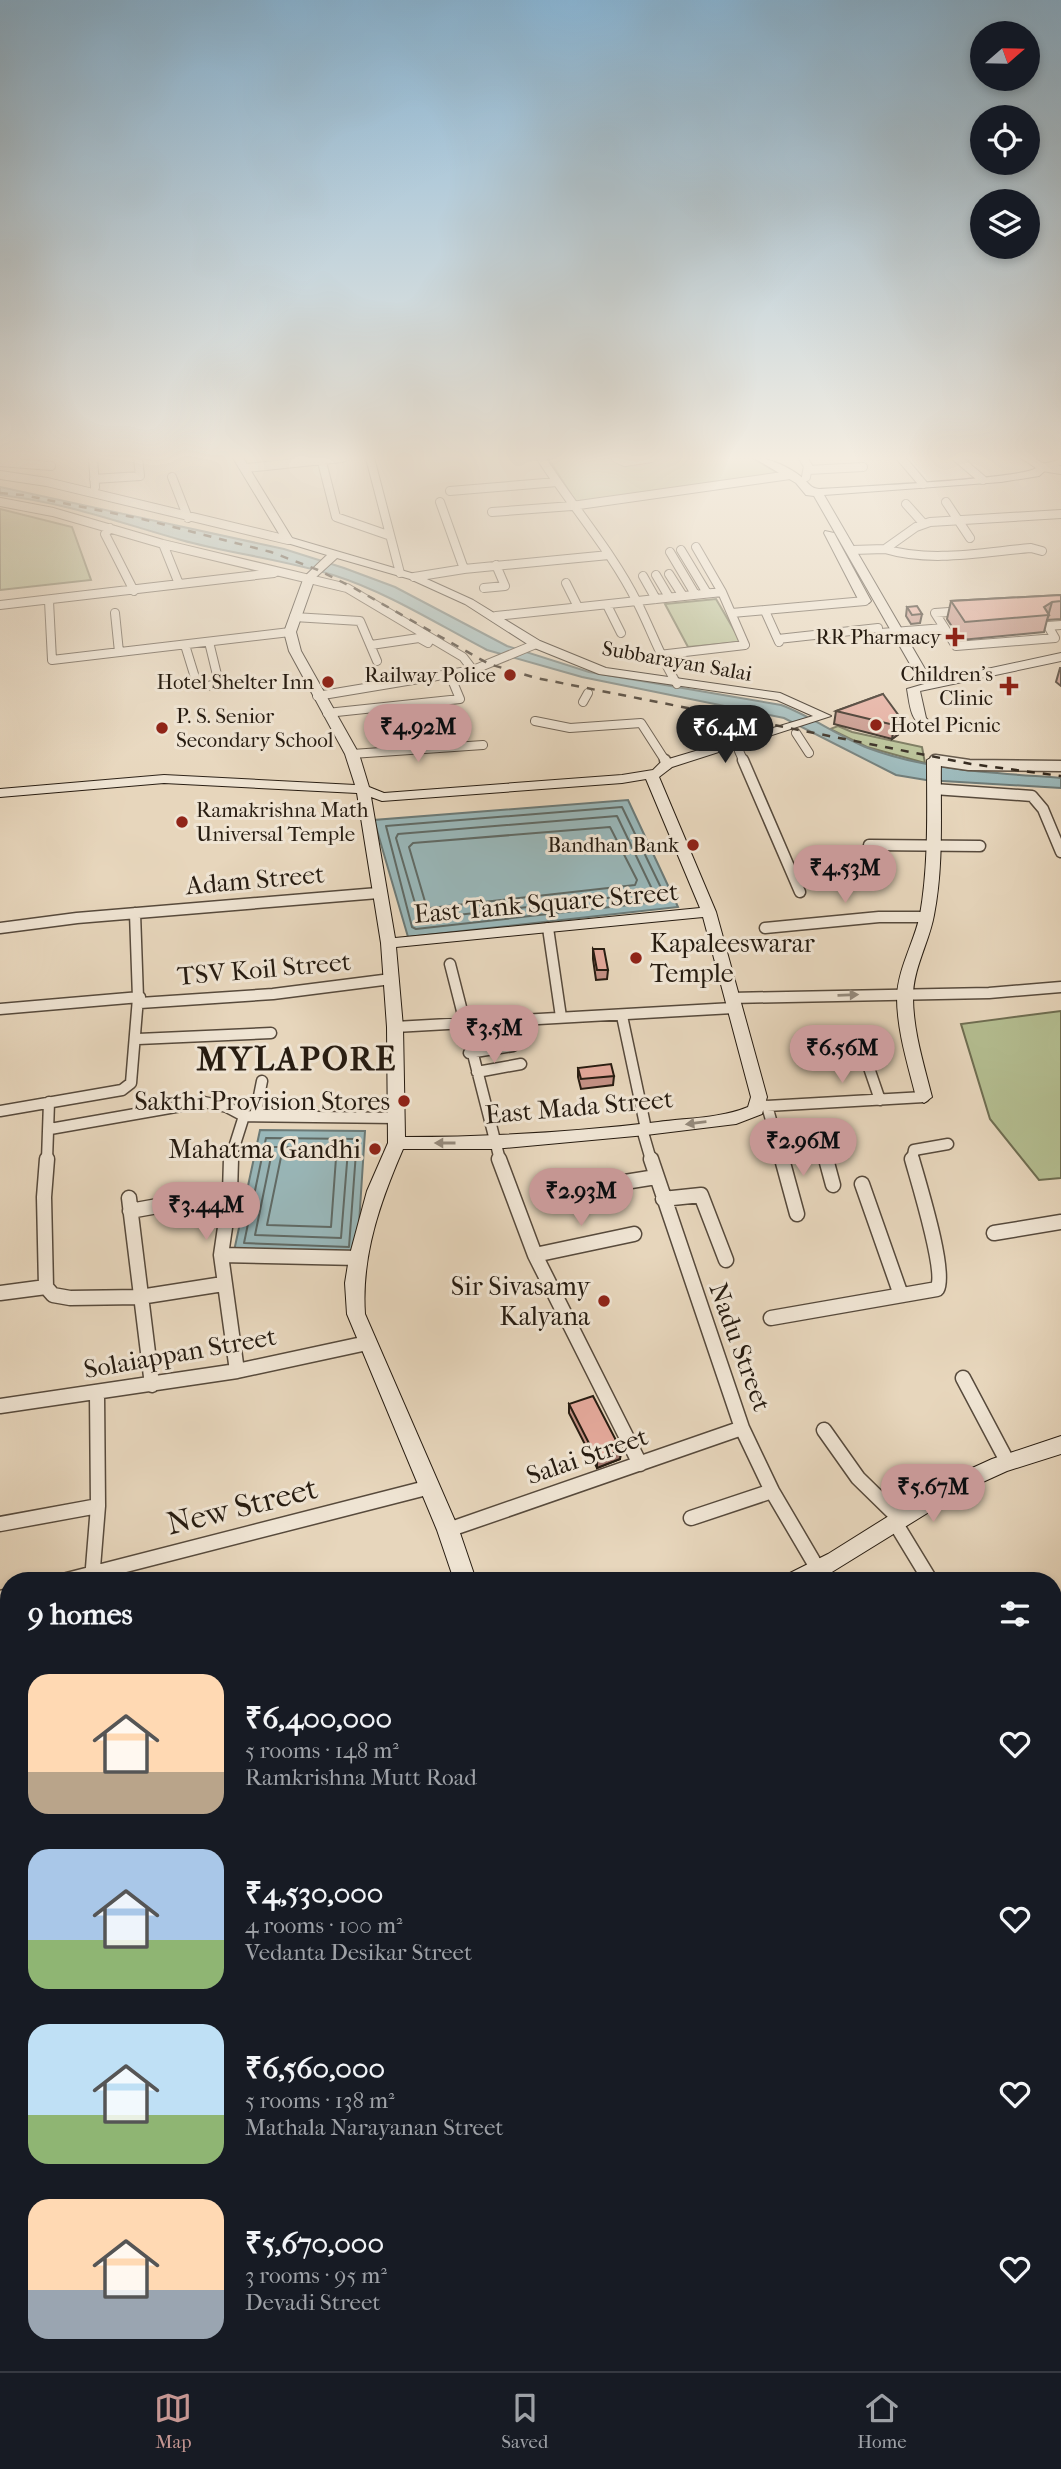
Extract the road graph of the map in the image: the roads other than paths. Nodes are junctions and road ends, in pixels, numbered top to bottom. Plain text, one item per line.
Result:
1 (123, 569) edge
2 (173, 569) edge
3 (219, 569) edge
4 (268, 569) edge
5 (320, 569) edge
6 (380, 569) edge
7 (399, 569) edge
8 (464, 569) edge
9 (498, 569) edge
10 (617, 569) edge
11 (680, 569) edge
12 (692, 569) edge
13 (709, 569) edge
14 (848, 569) edge
15 (863, 569) edge
16 (282, 572) junction
17 (400, 573) junction
18 (669, 574) dead end
19 (313, 575) junction
20 (656, 575) dead end
21 (643, 576) dead end
22 (414, 577) junction
23 (222, 579) junction
24 (566, 583) dead end
25 (179, 584) junction
26 (484, 588) dead end
27 (134, 591) junction
28 (722, 592) junction
29 (707, 593) junction
30 (695, 594) junction
31 (683, 596) junction
32 (669, 597) junction
33 (656, 599) junction
34 (49, 601) junction
35 (637, 601) junction
36 (865, 601) joint
37 (0, 605) edge
38 (607, 605) junction
39 (578, 607) junction
40 (978, 610) edge
41 (765, 611) junction
42 (115, 613) dead end
43 (732, 614) junction
44 (496, 616) junction
45 (293, 617) junction
46 (1061, 625) edge
47 (946, 630) junction
48 (290, 632) junction
49 (902, 632) junction
50 (621, 633) dead end
51 (779, 641) joint
52 (209, 642) junction
53 (185, 645) junction
54 (371, 645) junction
55 (533, 645) junction
56 (745, 645) joint
57 (443, 651) dead end
58 (119, 652) junction
59 (659, 655) junction
60 (1061, 657) edge
61 (377, 662) dead end
62 (1061, 663) edge
63 (1036, 668) dead end
64 (475, 669) junction
65 (450, 676) junction
66 (958, 679) junction
67 (677, 684) junction
68 (317, 696) junction
69 (327, 713) junction
70 (820, 719) junction
71 (535, 721) dead end
72 (926, 724) dead end
73 (797, 733) junction
74 (483, 745) dead end
75 (738, 751) junction
76 (809, 753) dead end
77 (352, 754) junction
78 (934, 762) joint
79 (1061, 766) edge
80 (658, 770) junction
81 (934, 787) junction
82 (363, 789) junction
83 (0, 793) edge
84 (869, 845) dead end
85 (935, 845) junction
86 (980, 846) dead end
87 (1060, 848) edge
88 (800, 892) dead end
89 (378, 893) junction
90 (709, 912) junction
91 (135, 913) junction
92 (926, 917) junction
93 (0, 928) edge
94 (548, 928) junction
95 (765, 928) dead end
96 (388, 943) junction
97 (450, 964) dead end
98 (391, 979) junction
99 (1061, 987) edge
100 (904, 993) junction
101 (140, 1000) junction
102 (732, 1003) junction
103 (0, 1009) edge
104 (622, 1016) junction
105 (561, 1017) junction
106 (463, 1023) junction
107 (395, 1027) junction
108 (271, 1033) dead end
109 (138, 1039) junction
110 (513, 1046) dead end
111 (469, 1052) junction
112 (522, 1064) dead end
113 (868, 1065) dead end
114 (477, 1072) junction
115 (262, 1081) dead end
116 (924, 1097) joint
117 (880, 1101) junction
118 (49, 1102) junction
119 (763, 1105) junction
120 (0, 1111) edge
121 (249, 1116) junction
122 (396, 1118) junction
123 (50, 1129) junction
124 (644, 1129) junction
125 (397, 1143) junction
126 (494, 1143) junction
127 (948, 1144) dead end
128 (780, 1151) junction
129 (656, 1177) junction
130 (862, 1184) dead end
131 (833, 1185) dead end
132 (600, 1186) dead end
133 (230, 1193) junction
134 (663, 1199) junction
135 (797, 1214) dead end
136 (1061, 1222) edge
137 (994, 1233) dead end
138 (634, 1234) dead end
139 (221, 1255) junction
140 (535, 1255) junction
141 (358, 1258) junction
142 (726, 1260) dead end
143 (223, 1284) junction
144 (46, 1287) junction
145 (0, 1293) edge
146 (901, 1295) junction
147 (140, 1297) junction
148 (771, 1318) dead end
149 (367, 1343) junction
150 (237, 1371) junction
151 (963, 1378) dead end
152 (152, 1384) junction
153 (97, 1394) junction
154 (0, 1406) edge
155 (742, 1429) junction
156 (824, 1430) dead end
157 (1061, 1445) edge
158 (1007, 1461) junction
159 (640, 1464) junction
160 (430, 1487) junction
161 (772, 1491) junction
162 (98, 1506) junction
163 (691, 1518) dead end
164 (898, 1522) junction
165 (0, 1524) edge
166 (448, 1530) junction
167 (818, 1571) joint
168 (92, 1572) edge
169 (111, 1572) edge
170 (462, 1572) edge
171 (926, 1572) edge

1 - 27 street
2 - 25 street
3 - 23 street
4 - 16 street
5 - 19 main road
6 - 17 main road, Subbarayan Salai
7 - 17 street
8 - 22 street
9 - 26 street
10 - 35 street
11 - 30 street
12 - 29 street
13 - 28 street
14 - 36 main road
15 - 49 main road
16 - 19 street
16 - 23 street
17 - 22 main road, Subbarayan Salai
18 - 31 street
19 - 45 main road
19 - 64 street
20 - 32 street
21 - 33 street
22 - 44 main road, Subbarayan Salai
23 - 25 street
24 - 39 street
25 - 27 street
27 - 34 street
28 - 29 street
28 - 43 street
29 - 30 street
30 - 31 street
31 - 32 street
32 - 33 street
33 - 35 street
34 - 37 street
34 - 58 street
35 - 38 street
35 - 59 street
36 - 41 street
38 - 39 street
38 - 50 street
39 - 44 street
40 - 47 street
41 - 43 street
41 - 51 street
42 - 58 street
43 - 56 street
44 - 55 main road, Subbarayan Salai
45 - 48 main road
45 - 54 street
46 - 47 street
47 - 49 street
48 - 52 street
48 - 68 main road
49 - 51 street
49 - 66 main road
52 - 53 street
52 - 53 street
53 - 58 street
54 - 57 street
54 - 61 street
55 - 64 street
55 - 67 main road, Subbarayan Salai
56 - 59 street
59 - 67 street
60 - 66 main road
62 - 63 main road
64 - 65 street
65 - 68 street
65 - 69 street
66 - 72 main road
67 - 70 main road, Subbarayan Salai
68 - 69 main road
69 - 77 main road
70 - 73 main road
70 - 80 main road
71 - 80 street
73 - 75 main road
73 - 76 street
74 - 77 street
75 - 80 main road
75 - 88 street
77 - 82 main road
78 - 79 street
78 - 81 main road
80 - 82 main road
80 - 90 main road
81 - 85 main road
81 - 87 street
82 - 83 main road
82 - 89 main road
84 - 85 street
85 - 86 street
85 - 92 main road
89 - 91 street, Adam Street
89 - 96 main road
90 - 94 main road, East Tank Square Street
90 - 102 main road
91 - 93 street, Adam Street
91 - 101 street
92 - 95 street
92 - 100 main road
94 - 96 main road, East Tank Square Street
94 - 105 street
96 - 98 main road
97 - 106 street
98 - 101 street, TSV Koil Street
98 - 107 main road
99 - 100 street
102 -> 100 street
100 - 116 main road
101 - 103 street, TSV Koil Street
101 - 109 street
102 - 104 street
102 - 119 main road
104 - 105 street
104 - 124 street
105 - 106 street
106 - 107 street
106 - 111 street
107 - 122 main road
108 - 109 street
109 - 118 street
110 - 111 street
111 - 114 street
112 - 114 street
113 - 117 street
114 - 126 street
115 - 121 street
116 - 117 street
117 - 119 street
118 - 120 street
118 - 123 street
119 -> 124 main road, East Mada Street
119 - 128 street
121 - 122 street
121 - 123 street
121 - 133 street
122 - 125 main road
123 - 144 street
124 - 126 main road, East Mada Street
124 - 129 street, Nadu Street
126 -> 125 main road, East Mada Street
125 - 141 main road
126 - 140 street
127 - 146 street
128 - 131 street
128 - 135 street
129 - 132 street
129 - 134 street, Nadu Street
130 - 146 street
133 - 139 street
133 - 147 street
134 - 142 street
134 - 155 street, Nadu Street
136 - 137 street
138 - 140 street
139 - 141 street
139 - 143 street
140 - 159 street
141 - 149 main road
143 - 147 street
143 - 150 street
144 - 145 street
144 - 147 street
146 - 148 street
147 - 152 street
149 - 150 street, Solaiappan Street
149 - 160 main road
150 - 152 street, Solaiappan Street
151 - 158 street
152 - 153 street, Solaiappan Street
153 - 154 street, Solaiappan Street
153 - 162 street
155 - 159 street, Salai Street
155 - 161 street, Nadu Street
156 - 164 street
157 - 158 main road
158 - 164 main road
159 - 166 street, Salai Street
160 - 166 main road
160 - 169 street, New Street
161 - 163 street
161 - 167 street, Nadu Street
162 - 165 street
162 - 168 street
164 - 167 main road
164 - 171 street
166 - 170 main road

